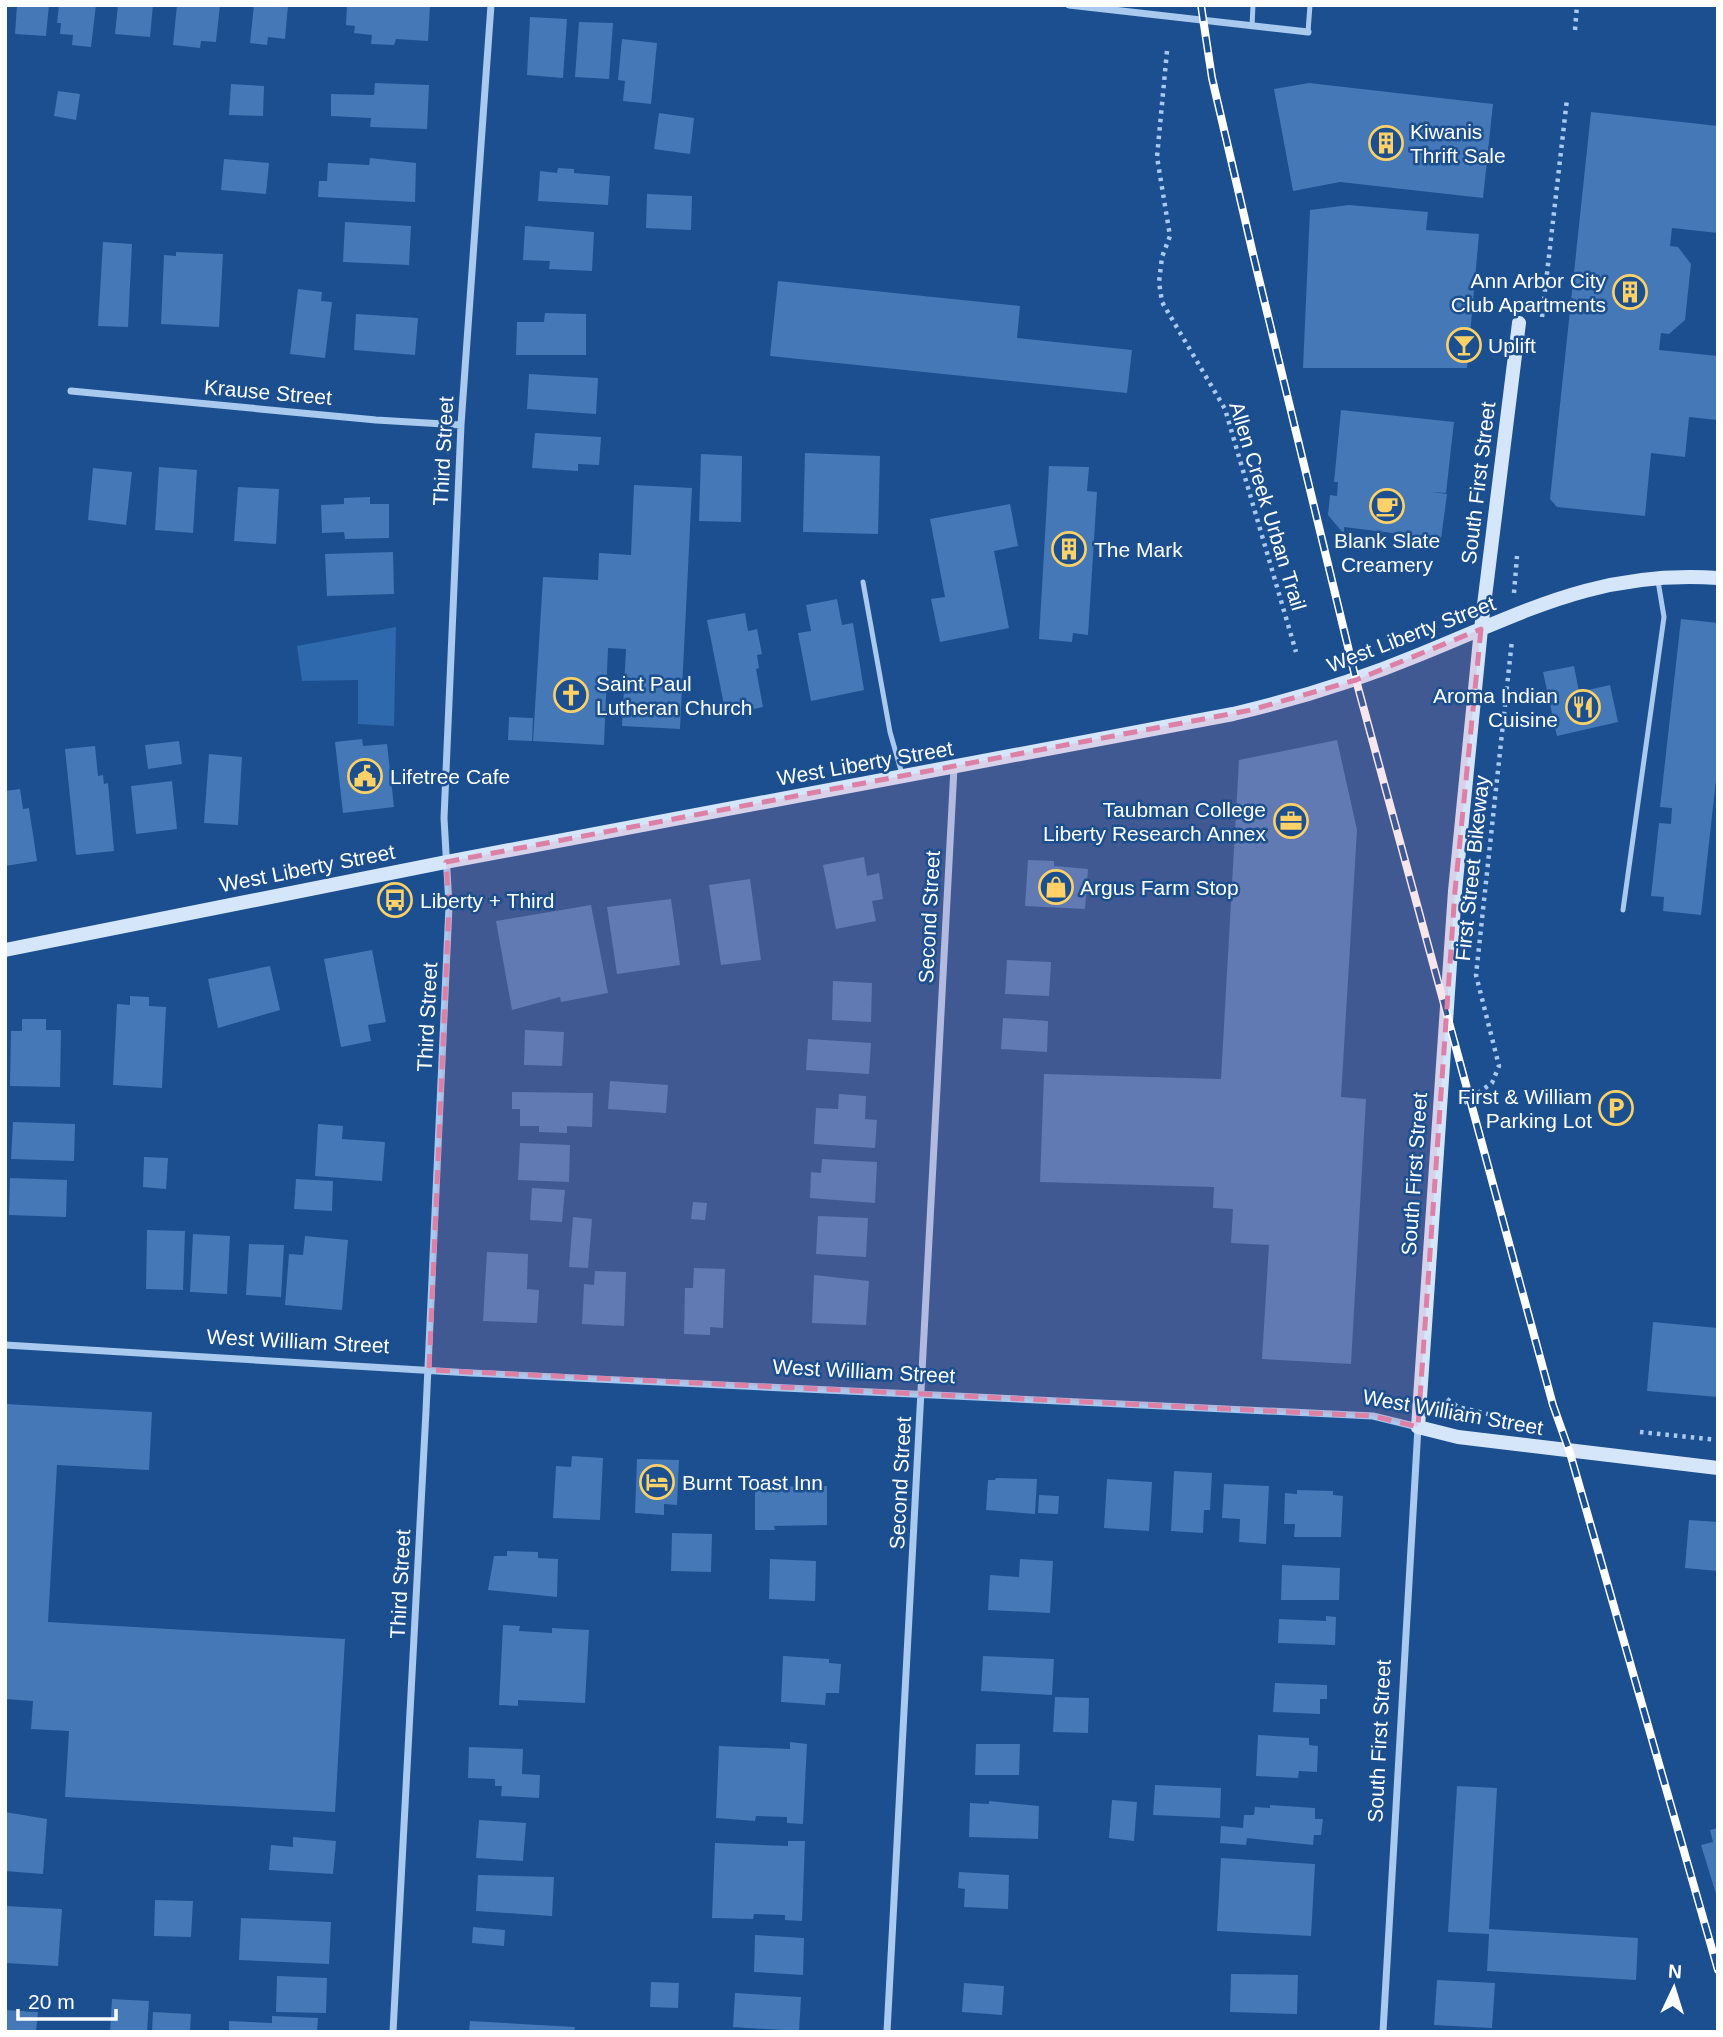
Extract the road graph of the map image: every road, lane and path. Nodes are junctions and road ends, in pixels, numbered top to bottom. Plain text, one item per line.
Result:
1 (491, 5) edge
2 (1069, 5) edge
3 (1254, 5) edge
4 (1310, 5) edge
5 (1577, 5) edge
6 (1252, 26) junction
7 (1575, 30) dead end
8 (1308, 32) joint
9 (1167, 51) dead end
10 (1567, 99) dead end
11 (1542, 318) dead end
12 (1519, 323) dead end
13 (71, 391) dead end
14 (461, 425) junction
15 (1514, 573) dead end
16 (1658, 578) junction
17 (1718, 578) edge
18 (863, 582) dead end
19 (1514, 595) dead end
20 (1481, 629) junction
21 (1296, 652) dead end
22 (1511, 655) dead end
23 (954, 768) junction
24 (902, 777) junction
25 (446, 862) junction
26 (1623, 910) dead end
27 (5, 950) edge
28 (1458, 1111) dead end
29 (5, 1345) edge
30 (429, 1370) junction
31 (1443, 1389) dead end
32 (923, 1395) junction
33 (1498, 1415) dead end
34 (1418, 1427) junction
35 (1642, 1432) dead end
36 (1718, 1440) edge
37 (1718, 1468) edge
38 (393, 2032) edge
39 (887, 2032) edge
40 (1383, 2032) edge

1 - 14 street, Third Street
2 - 6 street
3 - 6 lane
4 - 8 lane
5 - 7 path
6 - 8 street
9 - 21 path, Allen Creek Urban Trail
10 - 11 path
12 - 20 main road, South First Street
13 - 14 street, Krause Street
14 - 25 street, Third Street
15 - 19 path
16 - 17 main road, West Liberty Street
16 - 20 main road, West Liberty Street
16 - 26 lane
18 - 24 lane
20 - 23 main road, West Liberty Street
20 - 34 main road, South First Street
22 - 28 path, First Street Bikeway
23 - 24 main road, West Liberty Street
23 - 32 street, Second Street
24 - 25 main road, West Liberty Street
25 - 27 main road, West Liberty Street
25 - 30 street, Third Street
29 - 30 street, West William Street
30 - 32 street, West William Street
30 - 38 street, Third Street
31 - 33 path
32 - 34 street, West William Street
32 - 39 street, Second Street
34 - 37 main road, West William Street
34 - 40 street, South First Street
35 - 36 path

